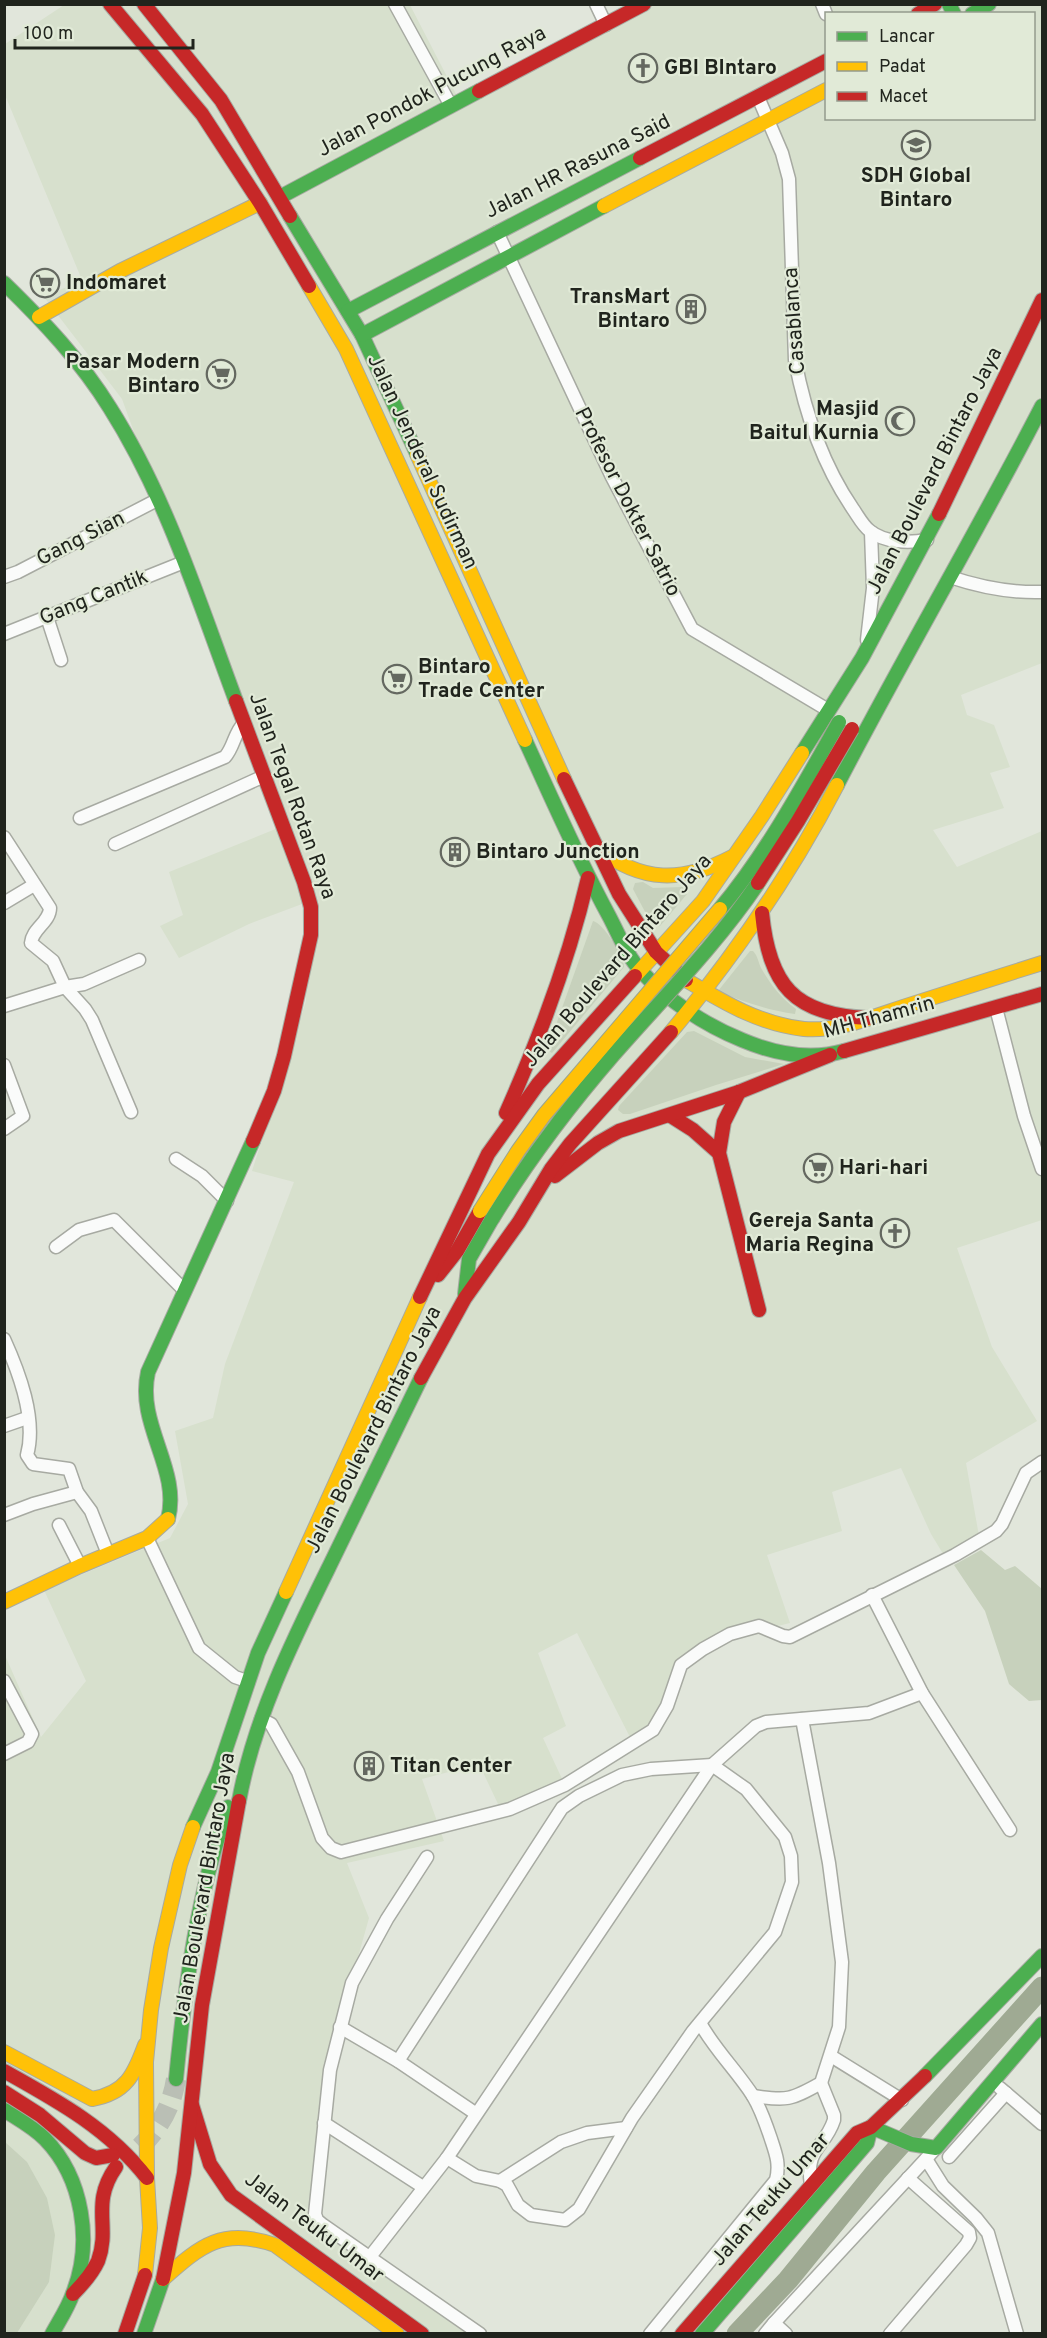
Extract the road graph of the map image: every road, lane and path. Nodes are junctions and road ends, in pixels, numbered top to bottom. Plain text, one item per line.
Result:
1 (110, 4) edge
2 (144, 4) edge
3 (395, 4) edge
4 (596, 4) edge
5 (644, 4) edge
6 (935, 4) edge
7 (989, 4) edge
8 (921, 12) edge
9 (975, 12) edge
10 (606, 25) junction
11 (825, 62) edge
12 (825, 91) edge
13 (758, 97) junction
14 (451, 106) junction
15 (768, 120) junction
16 (303, 183) junction
17 (280, 197) junction
18 (260, 203) junction
19 (235, 216) junction
20 (293, 219) junction
21 (278, 232) junction
22 (497, 232) junction
23 (509, 255) junction
24 (7, 289) edge
25 (1042, 300) edge
26 (348, 310) junction
27 (39, 317) junction
28 (362, 335) junction
29 (1042, 406) edge
30 (414, 447) junction
31 (394, 454) junction
32 (423, 467) junction
33 (404, 476) junction
34 (157, 500) junction
35 (871, 532) junction
36 (927, 540) junction
37 (184, 562) junction
38 (4, 577) edge
39 (950, 577) junction
40 (1042, 592) edge
41 (47, 617) junction
42 (4, 634) edge
43 (863, 656) junction
44 (61, 660) dead end
45 (894, 675) junction
46 (828, 710) junction
47 (244, 723) junction
48 (264, 776) junction
49 (80, 819) dead end
50 (4, 837) edge
51 (115, 844) dead end
52 (597, 848) junction
53 (737, 854) junction
54 (588, 878) junction
55 (34, 885) junction
56 (4, 903) edge
57 (762, 913) junction
58 (684, 923) junction
59 (656, 952) junction
60 (732, 956) junction
61 (139, 960) dead end
62 (1042, 963) edge
63 (640, 970) junction
64 (65, 987) junction
65 (705, 992) junction
66 (1042, 994) edge
67 (613, 1001) junction
68 (4, 1006) edge
69 (996, 1008) junction
70 (688, 1011) junction
71 (868, 1018) junction
72 (658, 1047) junction
73 (830, 1055) junction
74 (4, 1065) edge
75 (739, 1092) junction
76 (131, 1112) dead end
77 (671, 1116) junction
78 (4, 1130) edge
79 (718, 1153) junction
80 (488, 1154) junction
81 (176, 1159) dead end
82 (1042, 1169) edge
83 (538, 1191) junction
84 (227, 1200) junction
85 (56, 1247) dead end
86 (184, 1290) junction
87 (465, 1298) junction
88 (420, 1299) junction
89 (759, 1310) dead end
90 (4, 1339) edge
91 (27, 1418) junction
92 (4, 1426) edge
93 (1042, 1462) edge
94 (77, 1492) junction
95 (4, 1515) edge
96 (59, 1526) dead end
97 (147, 1538) junction
98 (108, 1554) junction
99 (80, 1566) junction
100 (872, 1595) junction
101 (4, 1602) edge
102 (4, 1681) edge
103 (247, 1681) junction
104 (922, 1694) junction
105 (261, 1719) junction
106 (802, 1719) junction
107 (4, 1754) edge
108 (712, 1765) junction
109 (218, 1772) junction
110 (244, 1772) junction
111 (1010, 1830) dead end
112 (427, 1857) dead end
113 (185, 1907) dead end
114 (1042, 1956) edge
115 (168, 2018) dead end
116 (700, 2023) junction
117 (1042, 2024) edge
118 (340, 2027) junction
119 (147, 2039) junction
120 (4, 2052) edge
121 (831, 2056) junction
122 (398, 2061) junction
123 (4, 2072) edge
124 (992, 2081) junction
125 (821, 2083) junction
126 (4, 2092) edge
127 (1006, 2093) junction
128 (753, 2096) junction
129 (92, 2099) junction
130 (902, 2100) junction
131 (192, 2105) junction
132 (4, 2110) edge
133 (475, 2113) junction
134 (83, 2117) junction
135 (324, 2123) junction
136 (1042, 2124) edge
137 (871, 2127) junction
138 (626, 2128) junction
139 (929, 2152) junction
140 (949, 2157) dead end
141 (447, 2158) junction
142 (147, 2178) junction
143 (908, 2178) junction
144 (500, 2181) junction
145 (812, 2186) junction
146 (423, 2187) junction
147 (369, 2258) junction
148 (163, 2279) junction
149 (73, 2294) junction
150 (774, 2323) junction
151 (52, 2334) edge
152 (125, 2334) edge
153 (144, 2334) edge
154 (397, 2334) edge
155 (422, 2334) edge
156 (480, 2334) edge
157 (650, 2334) edge
158 (682, 2334) edge
159 (702, 2334) edge
160 (765, 2334) edge
161 (786, 2334) edge
162 (891, 2334) edge
163 (1017, 2334) edge

1 - 18 main road, Jalan Jenderal Sudirman
2 - 17 main road, Jalan Jenderal Sudirman
3 - 14 street
4 - 10 street
5 - 10 main road, Jalan Pondok Pucung Raya
6 - 8 main road
7 - 9 main road
10 - 14 main road, Jalan Pondok Pucung Raya
11 - 13 main road, Jalan HR Rasuna Said
12 - 15 main road
13 - 15 street, Casablanca
13 - 22 main road, Jalan HR Rasuna Said
14 - 16 main road, Jalan Pondok Pucung Raya
15 - 23 main road
15 - 35 street, Casablanca
16 - 17 main road, Jalan Pondok Pucung Raya
16 - 20 main road, Jalan Pondok Pucung Raya
17 - 20 main road, Jalan Jenderal Sudirman
18 - 19 main road
18 - 21 main road, Jalan Jenderal Sudirman
19 - 21 main road
19 - 27 main road
20 - 26 main road, Jalan Jenderal Sudirman
21 - 31 main road, Jalan Jenderal Sudirman
22 - 23 street, Profesor Dokter Satrio
22 - 26 main road, Jalan HR Rasuna Said
23 - 28 main road
23 - 46 street, Profesor Dokter Satrio
24 - 27 main road, Jalan Tegal Rotan Raya
25 - 36 main road, Jalan Boulevard Bintaro Jaya
26 - 28 main road, Jalan Jenderal Sudirman
27 - 34 main road, Jalan Tegal Rotan Raya
28 - 30 main road, Jalan Jenderal Sudirman
29 - 39 main road, Jalan Boulevard Bintaro Jaya
30 - 31 main road
30 - 32 main road, Jalan Jenderal Sudirman
31 - 33 main road, Jalan Jenderal Sudirman
32 - 33 main road
32 - 52 main road, Jalan Jenderal Sudirman
33 - 54 main road, Jalan Jenderal Sudirman
34 - 37 main road, Jalan Tegal Rotan Raya
34 - 38 street, Gang Sian
35 - 36 street
35 - 43 street
36 - 43 main road, Jalan Boulevard Bintaro Jaya
37 - 41 street, Gang Cantik
37 - 47 main road, Jalan Tegal Rotan Raya
39 - 40 street
39 - 45 main road, Jalan Boulevard Bintaro Jaya
41 - 42 street, Gang Cantik
41 - 44 street
43 - 46 main road, Jalan Boulevard Bintaro Jaya
43 - 88 main road, Jalan Boulevard Bintaro Jaya, bridge
45 - 57 main road, Jalan Boulevard Bintaro Jaya
45 - 87 main road, Jalan Boulevard Bintaro Jaya, bridge
46 - 53 main road, Jalan Boulevard Bintaro Jaya
47 - 48 main road, Jalan Tegal Rotan Raya
47 - 49 street
48 - 51 street
48 - 84 main road, Jalan Tegal Rotan Raya
50 - 55 street
52 - 53 main road
52 - 59 main road, Jalan Jenderal Sudirman
53 - 58 main road, Jalan Boulevard Bintaro Jaya
54 - 63 main road, Jalan Jenderal Sudirman
54 - 80 main road
55 - 56 street
55 - 64 street
57 - 60 main road, Jalan Boulevard Bintaro Jaya
57 - 71 main road
58 - 59 main road, Jalan Boulevard Bintaro Jaya
58 - 60 main road
59 - 63 main road, Jalan Boulevard Bintaro Jaya
59 - 65 main road, MH Thamrin
60 - 65 main road, Jalan Boulevard Bintaro Jaya
61 - 64 street
62 - 71 main road, MH Thamrin
63 - 67 main road, Jalan Boulevard Bintaro Jaya
63 - 70 main road, MH Thamrin
64 - 68 street
64 - 76 street
65 - 70 main road, Jalan Boulevard Bintaro Jaya
65 - 71 main road, MH Thamrin
66 - 69 main road, MH Thamrin
67 - 72 main road
67 - 80 main road, Jalan Boulevard Bintaro Jaya
69 - 73 main road, MH Thamrin
69 - 82 street
70 - 72 main road, Jalan Boulevard Bintaro Jaya
70 - 73 main road, MH Thamrin
72 - 83 main road, Jalan Boulevard Bintaro Jaya
73 - 75 main road
74 - 78 street
75 - 77 main road
75 - 79 main road
77 - 79 main road
77 - 83 main road
79 - 89 main road
80 - 88 main road, Jalan Boulevard Bintaro Jaya
81 - 84 street
83 - 87 main road, Jalan Boulevard Bintaro Jaya
84 - 86 main road, Jalan Tegal Rotan Raya
85 - 86 street
86 - 97 main road, Jalan Tegal Rotan Raya
87 - 105 main road, Jalan Boulevard Bintaro Jaya
88 - 103 main road, Jalan Boulevard Bintaro Jaya
90 - 91 street
91 - 92 street
91 - 94 street
93 - 100 street
94 - 95 street
94 - 98 street
96 - 99 street
97 - 98 main road, Jalan Tegal Rotan Raya
97 - 103 street
98 - 99 main road, Jalan Tegal Rotan Raya
99 - 101 main road, Jalan Tegal Rotan Raya
100 - 104 street
100 - 105 street
102 - 107 street
103 - 109 main road, Jalan Boulevard Bintaro Jaya
104 - 106 street
104 - 111 street
105 - 110 main road, Jalan Boulevard Bintaro Jaya
106 - 108 street
106 - 121 street
108 - 116 street
108 - 122 street
108 - 133 street
109 - 113 main road
109 - 119 main road, Jalan Boulevard Bintaro Jaya
110 - 115 main road
110 - 131 main road, Jalan Boulevard Bintaro Jaya
112 - 118 street
114 - 130 main road, Jalan Teuku Umar
116 - 128 street
116 - 138 street
117 - 124 main road
118 - 122 street
118 - 135 street
119 - 129 main road
119 - 142 main road, Jalan Boulevard Bintaro Jaya
120 - 129 main road
121 - 125 street
121 - 130 street
122 - 133 street
123 - 134 main road
124 - 127 street
124 - 139 main road
125 - 128 street
125 - 145 street
126 - 149 main road
127 - 136 street
127 - 140 street
128 - 157 street
129 - 134 main road
130 - 137 main road, Jalan Teuku Umar
131 - 148 main road, Jalan Boulevard Bintaro Jaya
131 - 155 main road, Jalan Teuku Umar
132 - 149 main road
133 - 141 street
134 - 142 main road
135 - 146 street
135 - 147 street
137 - 139 main road
137 - 145 main road, Jalan Teuku Umar
137 - 159 main road, Jalan Teuku Umar
138 - 144 street
138 - 144 street
139 - 143 street
139 - 163 street
141 - 144 street
141 - 146 street
142 - 152 main road, Jalan Boulevard Bintaro Jaya
143 - 150 street
143 - 162 street
145 - 158 main road, Jalan Teuku Umar
146 - 147 street
147 - 156 street
148 - 153 main road, Jalan Boulevard Bintaro Jaya
148 - 154 main road, Jalan Teuku Umar
149 - 151 main road
150 - 160 street
150 - 161 street

